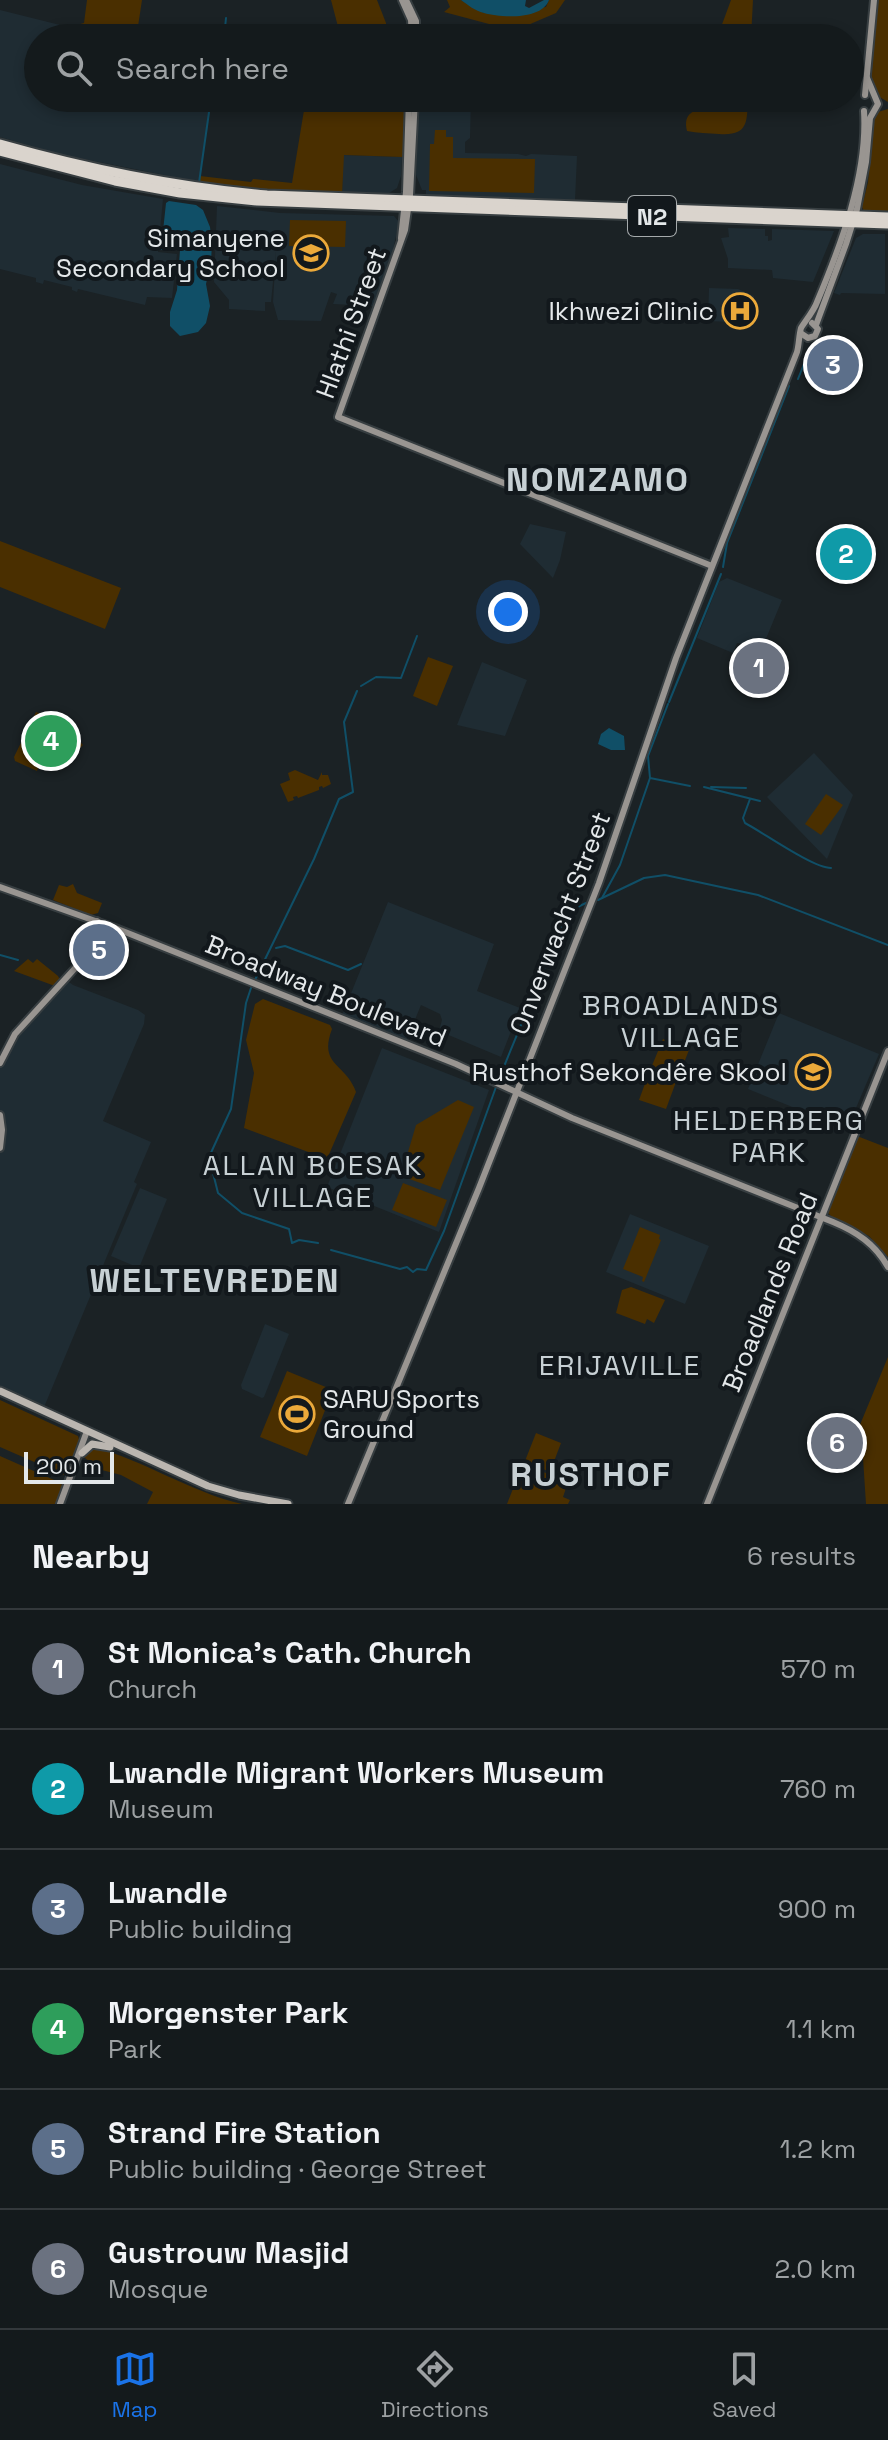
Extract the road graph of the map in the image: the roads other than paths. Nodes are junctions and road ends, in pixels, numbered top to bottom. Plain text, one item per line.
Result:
1 (404, 0) edge
2 (874, 0) edge
3 (416, 24) edge
4 (867, 78) junction
5 (865, 95) joint
6 (874, 96) junction
7 (864, 111) edge
8 (873, 111) junction
9 (411, 112) edge
10 (864, 112) edge
11 (0, 144) edge
12 (0, 151) edge
13 (407, 204) junction
14 (888, 217) edge
15 (850, 220) junction
16 (888, 224) edge
17 (805, 323) junction
18 (816, 325) junction
19 (805, 336) junction
20 (712, 566) junction
21 (0, 887) edge
22 (97, 921) junction
23 (888, 1051) edge
24 (0, 1063) edge
25 (516, 1094) junction
26 (0, 1115) edge
27 (0, 1148) edge
28 (821, 1218) junction
29 (888, 1267) edge
30 (0, 1393) edge
31 (88, 1434) junction
32 (110, 1447) junction
33 (82, 1453) junction
34 (70, 1479) junction
35 (60, 1504) edge
36 (262, 1504) edge
37 (288, 1504) edge
38 (348, 1504) edge
39 (707, 1504) edge

1 - 3 street
2 - 4 street
4 - 5 street
4 - 6 street
5 - 6 street
6 - 8 street
7 - 8 street
8 - 15 street
9 - 13 street, Hlathi Street
10 - 15 street
11 - 13 highway, N2
12 - 13 highway, N2
13 - 15 highway, N2
13 - 20 street, Hlathi Street
14 - 15 highway, N2
15 - 16 highway, N2
15 - 17 street
15 - 18 street
17 - 18 street
17 - 19 street
18 - 19 street
19 - 20 street, Onverwacht Street
20 - 25 street, Onverwacht Street
21 - 22 street, Broadway Boulevard
22 - 24 street
22 - 25 street, Broadway Boulevard
23 - 28 street, Broadlands Road
25 - 28 street, Broadway Boulevard
25 - 38 street, Onverwacht Street
26 - 27 street
28 - 29 street, Broadway Boulevard
28 - 39 street, Broadlands Road
30 - 31 main road
31 - 32 main road
31 - 33 street
31 - 34 street
31 - 37 main road
32 - 33 main road
32 - 36 main road
33 - 34 street
34 - 35 street

